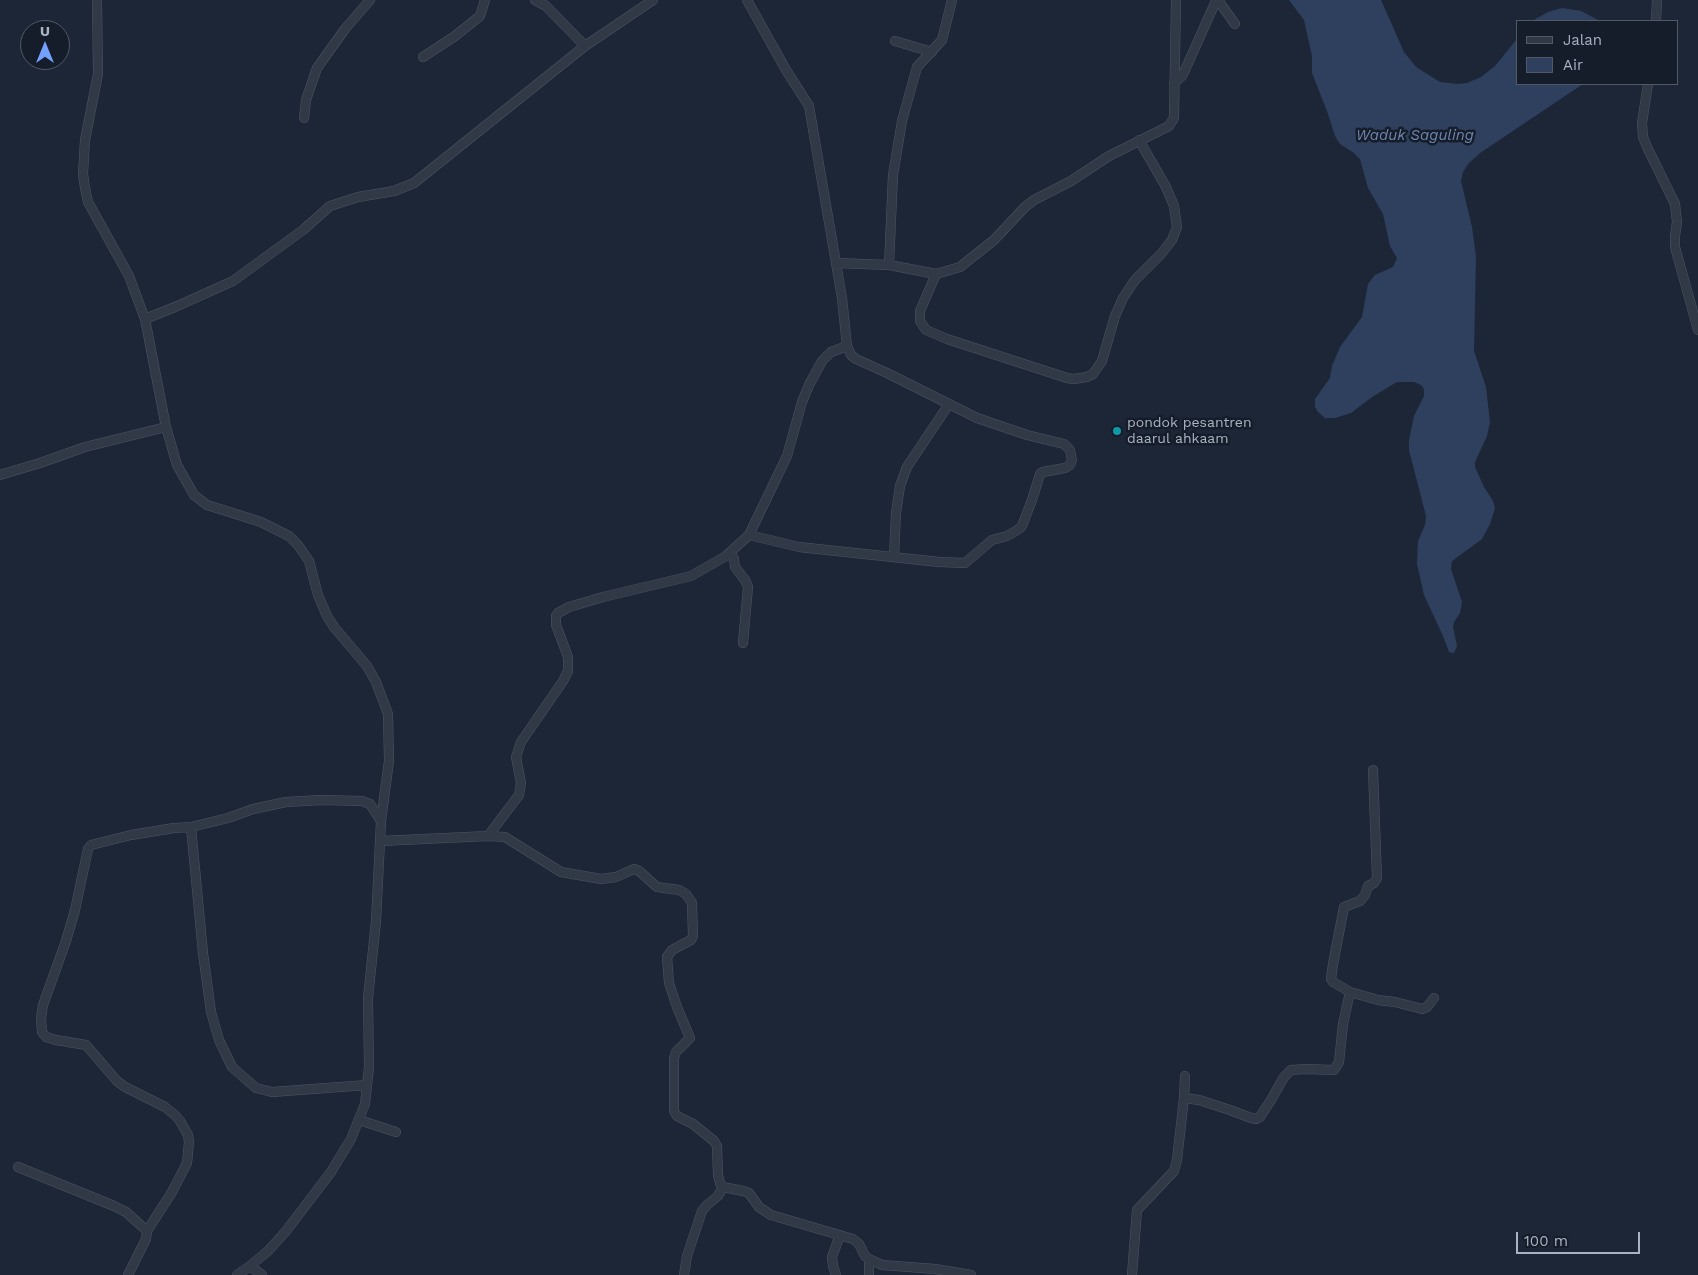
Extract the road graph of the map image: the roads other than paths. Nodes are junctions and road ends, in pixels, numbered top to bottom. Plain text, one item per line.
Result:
1 (97, 0) edge
2 (370, 0) edge
3 (485, 0) edge
4 (536, 0) edge
5 (653, 0) edge
6 (747, 0) edge
7 (952, 0) edge
8 (1176, 0) edge
9 (1657, 0) edge
10 (1656, 20) edge
11 (1235, 24) dead end
12 (895, 41) dead end
13 (585, 46) junction
14 (932, 52) junction
15 (423, 57) dead end
16 (1174, 83) junction
17 (1648, 85) edge
18 (304, 118) dead end
19 (1139, 140) junction
20 (836, 263) junction
21 (889, 265) junction
22 (936, 274) junction
23 (145, 319) junction
24 (1698, 330) edge
25 (846, 346) junction
26 (949, 404) junction
27 (166, 427) junction
28 (0, 475) edge
29 (749, 535) junction
30 (730, 554) junction
31 (894, 557) junction
32 (743, 643) dead end
33 (1373, 770) dead end
34 (381, 820) junction
35 (191, 827) junction
36 (488, 836) junction
37 (381, 841) junction
38 (1350, 992) junction
39 (1434, 998) dead end
40 (1185, 1076) dead end
41 (367, 1085) junction
42 (1184, 1098) junction
43 (359, 1120) junction
44 (396, 1132) dead end
45 (18, 1167) dead end
46 (723, 1187) junction
47 (147, 1231) junction
48 (840, 1235) junction
49 (869, 1259) junction
50 (250, 1266) junction
51 (128, 1275) edge
52 (237, 1275) edge
53 (262, 1275) edge
54 (684, 1275) edge
55 (836, 1275) edge
56 (869, 1275) edge
57 (971, 1275) edge
58 (1132, 1275) edge

1 - 23 street
2 - 18 street
3 - 15 street
4 - 13 street
5 - 13 street
6 - 20 street
7 - 14 street
8 - 16 street
9 - 10 street
11 - 16 street
12 - 14 street
13 - 23 street
14 - 21 street
16 - 19 street
17 - 24 street
19 - 22 street
19 - 22 street
20 - 21 street
20 - 25 street
21 - 22 street
23 - 27 street
25 - 26 street
25 - 29 street
26 - 31 street
26 - 31 street
27 - 28 street
27 - 34 street
29 - 30 street
29 - 31 street
30 - 32 street
30 - 36 street
33 - 38 street
34 - 35 street
34 - 37 street
35 - 41 street
35 - 47 street
36 - 37 street
36 - 46 street
37 - 41 street
38 - 39 street
38 - 42 street
40 - 42 street
41 - 43 street
42 - 58 street
43 - 44 street
43 - 50 street
45 - 47 street
46 - 48 street
46 - 54 street
47 - 51 street
48 - 49 street
48 - 55 street
49 - 56 street
49 - 57 street
50 - 52 street
50 - 53 street

